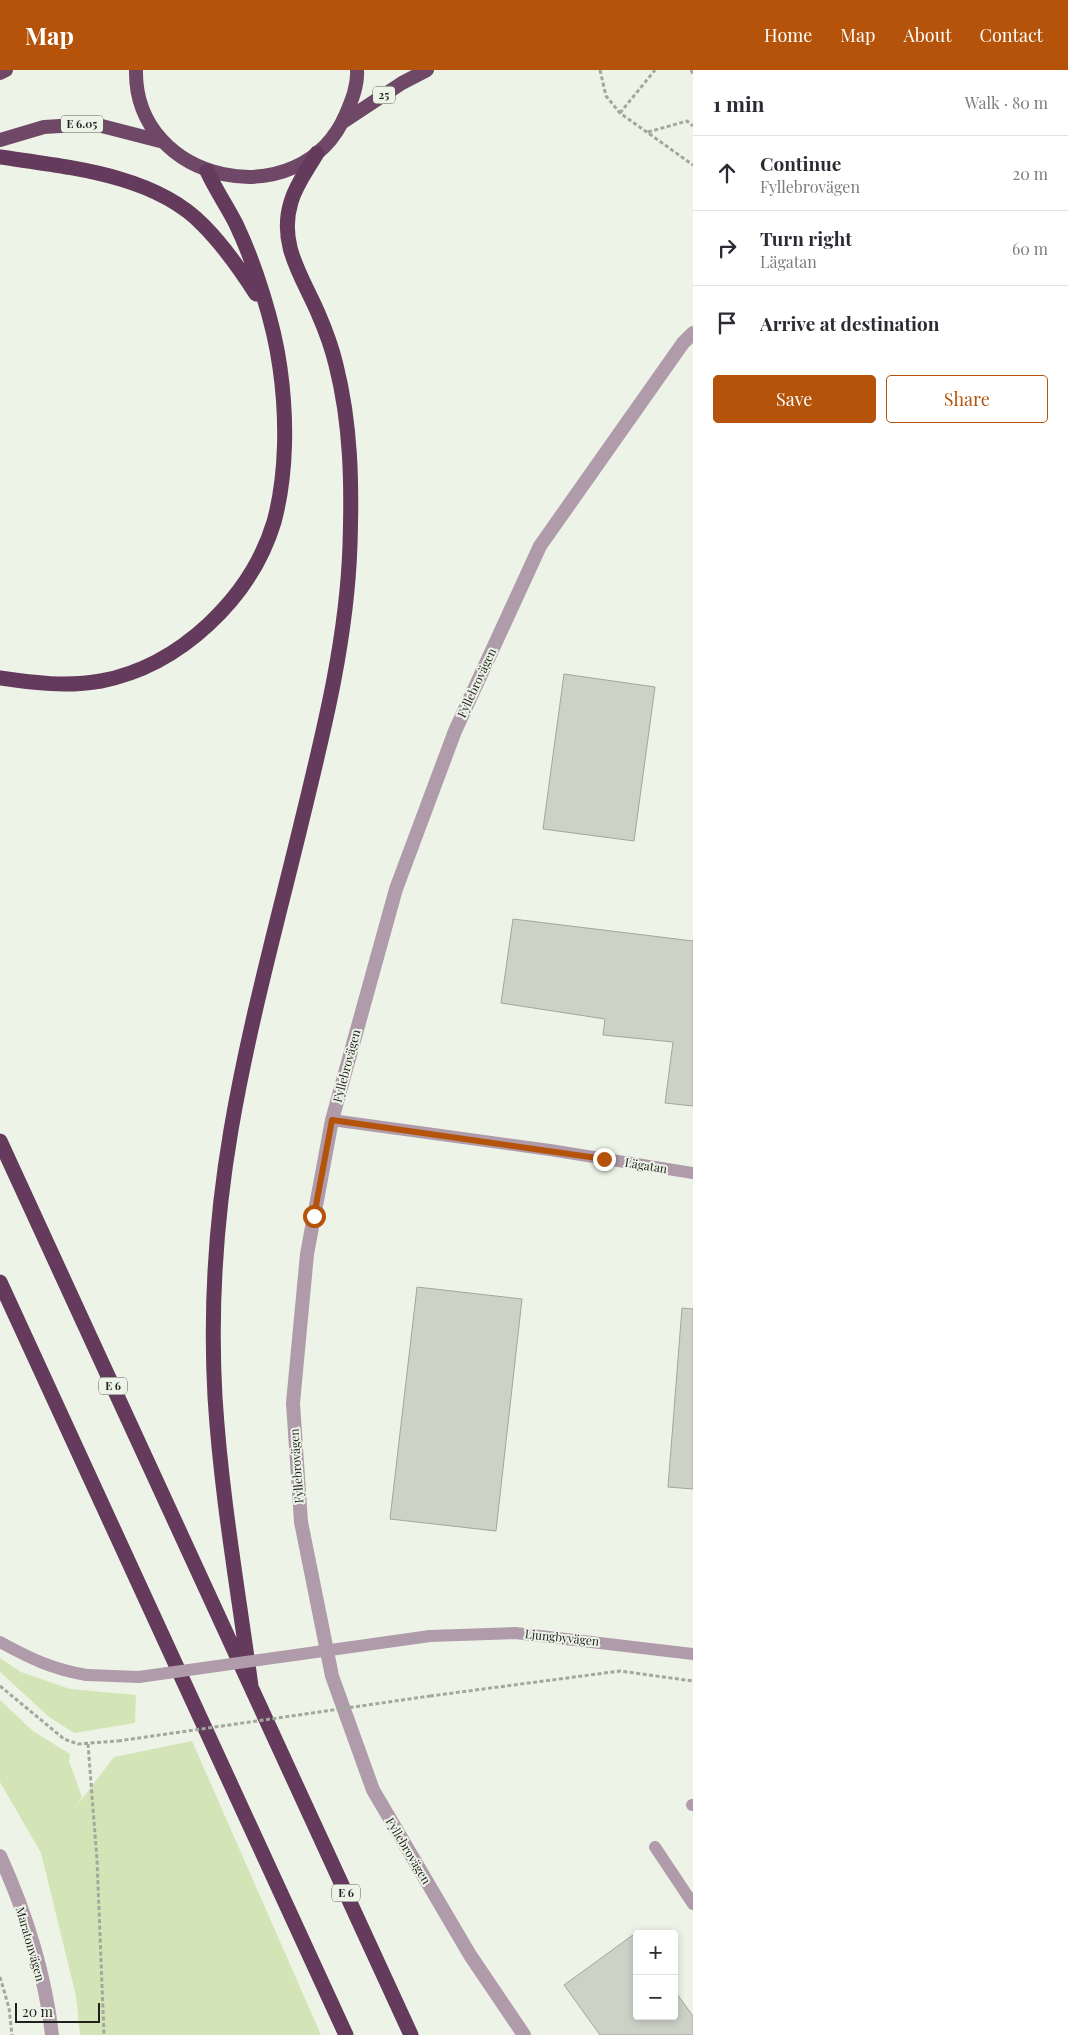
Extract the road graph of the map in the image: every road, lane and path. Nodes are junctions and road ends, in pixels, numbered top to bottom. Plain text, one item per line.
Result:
1 (6, 70) edge
2 (136, 70) edge
3 (357, 70) edge
4 (427, 70) edge
5 (600, 70) edge
6 (655, 70) edge
7 (691, 70) edge
8 (0, 73) edge
9 (693, 74) edge
10 (620, 113) junction
11 (343, 122) junction
12 (693, 126) edge
13 (647, 132) junction
14 (0, 140) edge
15 (164, 142) junction
16 (317, 153) junction
17 (0, 157) edge
18 (693, 165) edge
19 (207, 171) junction
20 (266, 310) junction
21 (693, 333) edge
22 (0, 678) edge
23 (332, 1120) junction
24 (0, 1141) edge
25 (693, 1173) edge
26 (0, 1282) edge
27 (0, 1642) edge
28 (693, 1654) edge
29 (693, 1681) edge
30 (0, 1686) edge
31 (251, 1686) junction
32 (88, 1744) junction
33 (655, 1847) dead end
34 (0, 1856) edge
35 (693, 1904) edge
36 (0, 1977) edge
37 (12, 2035) edge
38 (52, 2035) edge
39 (104, 2035) edge
40 (346, 2035) edge
41 (411, 2035) edge
42 (524, 2035) edge

1 - 8 highway
2 - 15 highway
3 - 11 highway
4 - 11 highway, 25
5 - 10 path
6 - 10 path
7 - 9 path
10 - 13 path
11 - 16 highway
12 - 13 path
13 - 18 path
14 - 15 highway, E 6.05
15 - 19 highway
16 - 19 highway
16 - 31 highway
17 - 20 highway
19 - 20 highway
20 - 22 highway
21 - 23 street, Fyllebrovägen
23 - 25 lane, Lägatan
23 - 42 street, Fyllebrovägen
24 - 31 highway, E 6
26 - 40 highway
27 - 28 lane, Ljungbyvägen, bridge
29 - 32 path, bridge
30 - 32 path
31 - 41 highway, E 6
32 - 39 path
33 - 35 lane
34 - 38 street, Maratonvägen
36 - 37 path

